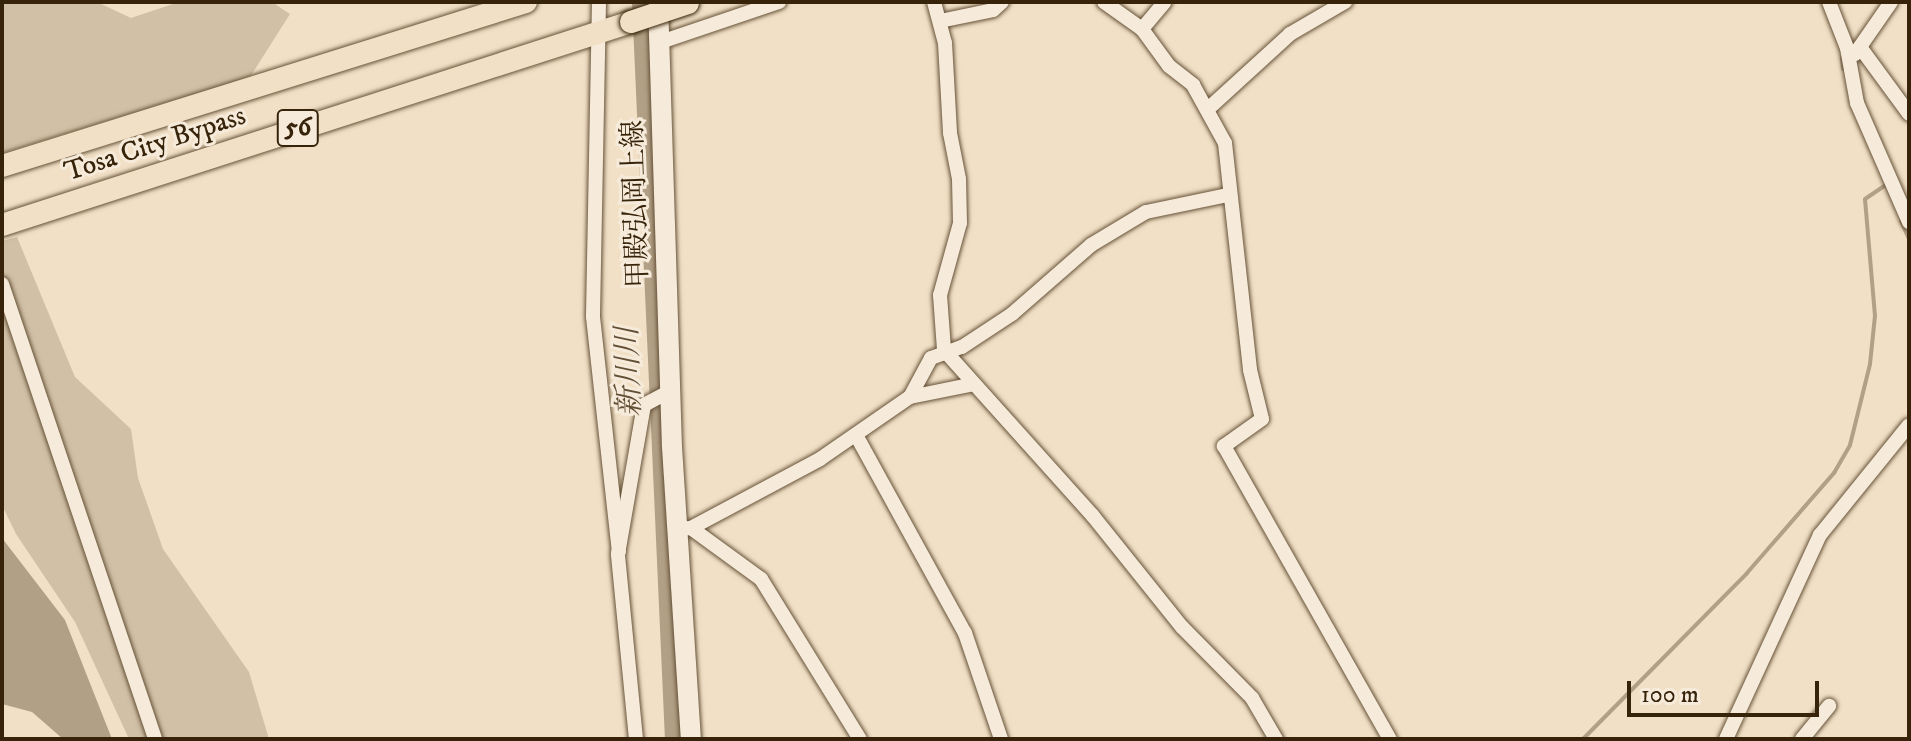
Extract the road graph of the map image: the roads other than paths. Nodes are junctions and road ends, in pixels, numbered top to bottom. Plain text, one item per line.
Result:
1 (526, 2) edge
2 (599, 2) edge
3 (646, 2) edge
4 (658, 2) edge
5 (779, 2) edge
6 (934, 2) edge
7 (1002, 2) edge
8 (1104, 2) edge
9 (1165, 2) edge
10 (1345, 2) edge
11 (1829, 2) edge
12 (1891, 2) edge
13 (690, 3) edge
14 (940, 21) junction
15 (1142, 29) junction
16 (596, 31) junction
17 (658, 36) junction
18 (1860, 47) junction
19 (1849, 60) junction
20 (1209, 108) junction
21 (1909, 114) edge
22 (2, 166) edge
23 (1228, 195) junction
24 (1909, 222) edge
25 (2, 225) edge
26 (2, 284) edge
27 (944, 350) junction
28 (974, 384) junction
29 (670, 391) junction
30 (910, 397) junction
31 (1909, 425) edge
32 (856, 435) junction
33 (684, 528) junction
34 (619, 552) junction
35 (1829, 706) dead end
36 (155, 739) edge
37 (636, 739) edge
38 (691, 739) edge
39 (860, 739) edge
40 (1001, 739) edge
41 (1276, 739) edge
42 (1390, 739) edge
43 (1726, 739) edge
44 (1802, 739) edge

1 - 22 highway, Tosa City Bypass / 56
2 - 16 street
3 - 17 street
4 - 17 main road, 甲殿弘岡上線
5 - 17 street
6 - 14 street
7 - 14 street
8 - 15 street
9 - 15 street
10 - 20 street
11 - 19 street
12 - 18 street
13 - 16 highway, Tosa City Bypass / 56, bridge
14 - 27 street
15 - 20 street
16 - 25 highway, Tosa City Bypass / 56
16 - 34 street
17 - 29 main road, 甲殿弘岡上線
18 - 19 street
18 - 21 street
19 - 24 street
20 - 23 street
23 - 27 street
23 - 42 street
26 - 36 street
27 - 28 street
27 - 30 street
28 - 30 street
28 - 41 street
29 - 33 main road, 甲殿弘岡上線
29 - 34 street
30 - 32 street
31 - 43 street
32 - 33 street
32 - 40 street
33 - 38 main road, 甲殿弘岡上線
33 - 39 street
34 - 37 street
35 - 44 street

